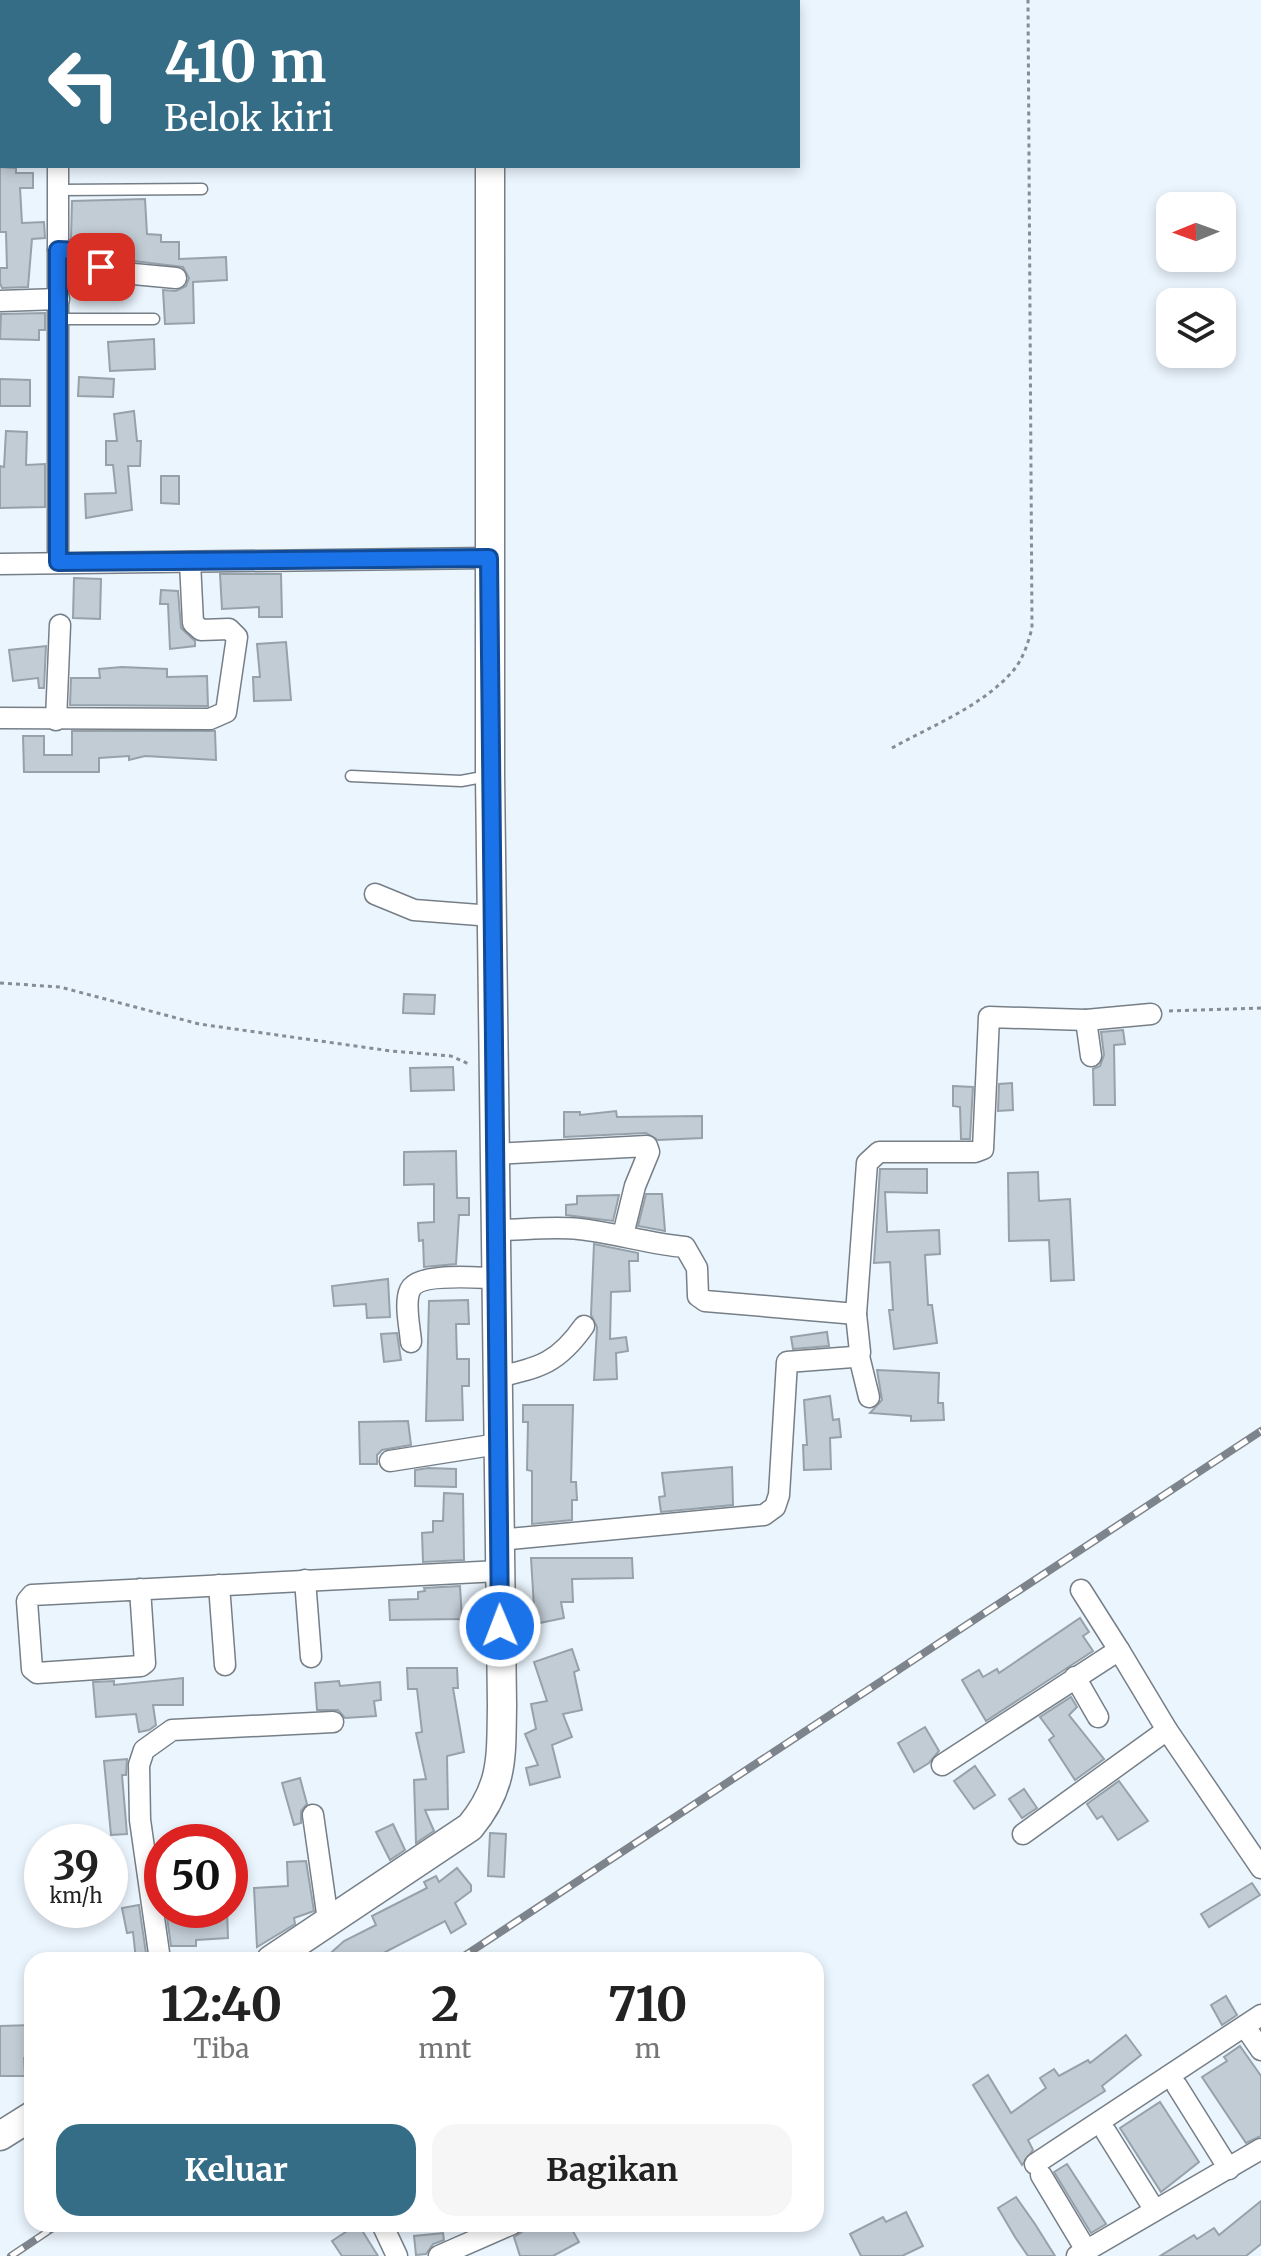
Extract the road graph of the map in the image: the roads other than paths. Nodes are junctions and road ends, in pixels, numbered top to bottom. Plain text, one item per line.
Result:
1 (58, 168) edge
2 (490, 168) edge
3 (202, 189) dead end
4 (59, 190) junction
5 (58, 250) junction
6 (176, 278) dead end
7 (0, 301) edge
8 (60, 309) junction
9 (154, 319) dead end
10 (489, 558) junction
11 (58, 562) junction
12 (190, 562) junction
13 (0, 564) edge
14 (60, 625) dead end
15 (0, 718) edge
16 (56, 720) junction
17 (490, 775) junction
18 (351, 776) dead end
19 (375, 894) dead end
20 (492, 916) junction
21 (1151, 1014) road end
22 (1086, 1020) junction
23 (1091, 1056) dead end
24 (495, 1154) junction
25 (496, 1230) junction
26 (623, 1235) junction
27 (496, 1278) junction
28 (856, 1314) junction
29 (584, 1326) dead end
30 (411, 1342) dead end
31 (859, 1356) junction
32 (498, 1377) junction
33 (869, 1397) dead end
34 (498, 1444) junction
35 (390, 1461) dead end
36 (499, 1540) junction
37 (499, 1571) junction
38 (305, 1580) junction
39 (219, 1585) junction
40 (140, 1589) junction
41 (1086, 1598) dead end
42 (1119, 1650) junction
43 (311, 1657) dead end
44 (225, 1665) dead end
45 (1075, 1677) junction
46 (1098, 1717) dead end
47 (333, 1722) dead end
48 (1167, 1730) junction
49 (942, 1765) dead end
50 (313, 1815) dead end
51 (1023, 1834) dead end
52 (1261, 1868) edge
53 (328, 1920) junction
54 (159, 1952) edge
55 (282, 1952) edge
56 (1261, 2015) edge
57 (1177, 2086) dead end
58 (24, 2121) edge
59 (1106, 2132) dead end
60 (0, 2136) edge
61 (1261, 2149) edge
62 (1229, 2169) junction
63 (1154, 2209) junction
64 (386, 2232) edge
65 (494, 2232) edge
66 (1082, 2253) edge
67 (397, 2256) edge
68 (439, 2256) edge

1 - 4 street
2 - 10 main road
3 - 4 lane
4 - 5 street
5 - 6 street
5 - 8 street
7 - 8 street
8 - 9 lane
8 - 11 street
10 - 12 street
10 - 17 main road
11 - 12 street
11 - 13 street
12 - 16 street
14 - 16 street
15 - 16 street
17 - 18 lane
17 - 20 main road
19 - 20 street
20 - 24 main road
21 - 22 street
22 - 23 street
22 - 28 street
24 - 25 main road
24 - 26 street
25 - 26 street
25 - 27 main road
26 - 28 street
27 - 30 street
27 - 32 main road
28 - 31 street
29 - 32 street
31 - 33 street
31 - 36 street
32 - 34 main road
34 - 35 street
34 - 36 main road
36 - 37 main road
37 - 38 street
37 - 53 main road
38 - 39 street
38 - 43 street
39 - 40 street
39 - 44 street
40 - 40 street
41 - 42 street
42 - 45 street
42 - 48 street
45 - 46 street
45 - 49 street
47 - 54 street
48 - 51 street
48 - 52 street
50 - 53 street
53 - 55 main road
56 - 66 street
57 - 62 street
58 - 60 main road
59 - 63 street
61 - 62 street
62 - 63 street
63 - 66 street
64 - 67 street
65 - 68 street

